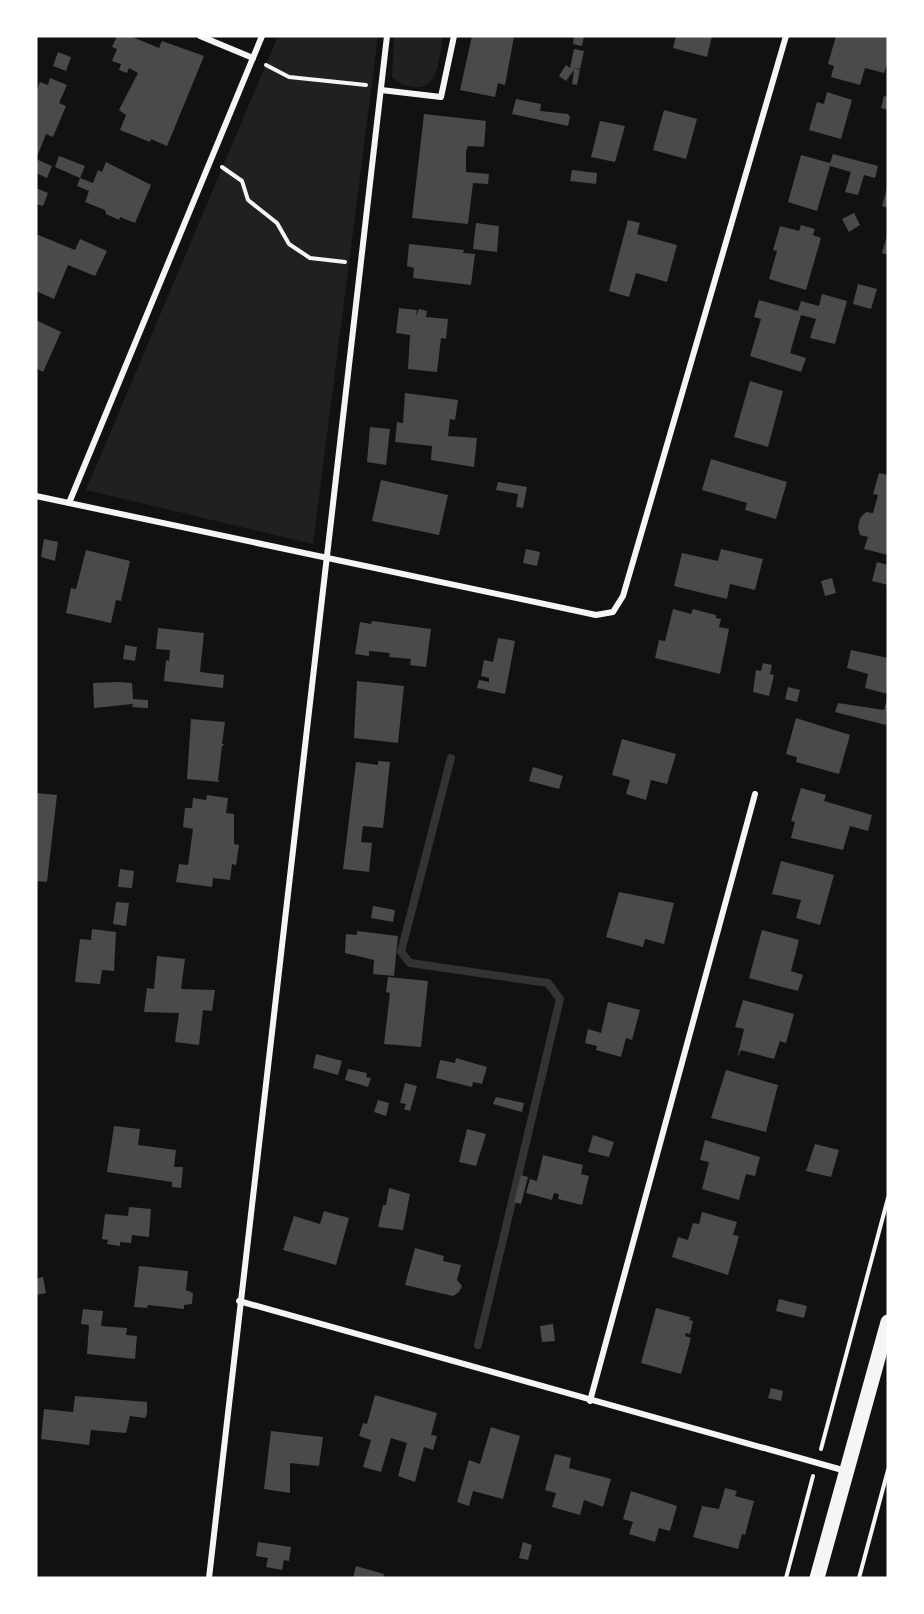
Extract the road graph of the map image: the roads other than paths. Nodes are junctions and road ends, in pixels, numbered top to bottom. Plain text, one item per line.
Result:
1 (200, 36) edge
2 (262, 36) edge
3 (387, 36) edge
4 (454, 36) edge
5 (786, 36) edge
6 (253, 58) junction
7 (381, 90) junction
8 (36, 496) edge
9 (69, 503) junction
10 (326, 557) junction
11 (755, 794) dead end
12 (239, 1301) junction
13 (888, 1322) edge
14 (590, 1401) junction
15 (847, 1471) junction
16 (209, 1578) edge
17 (817, 1578) edge

1 - 6 street
2 - 6 street
3 - 7 street
4 - 7 street
5 - 10 street
6 - 9 street
7 - 10 street
8 - 9 street
9 - 10 street
10 - 12 street
11 - 14 street
12 - 14 street
12 - 16 street
13 - 15 main road
14 - 15 street
15 - 17 main road

